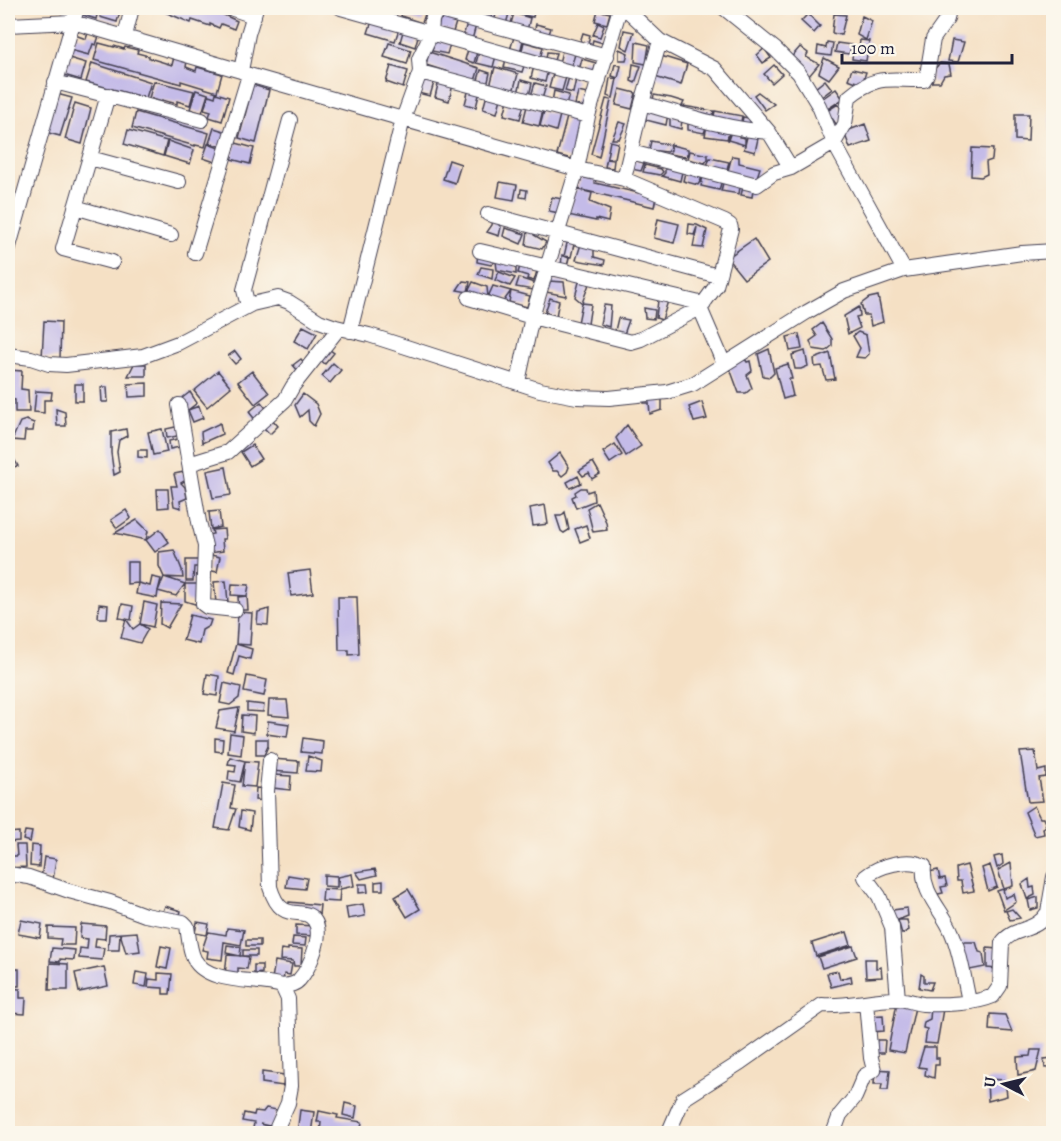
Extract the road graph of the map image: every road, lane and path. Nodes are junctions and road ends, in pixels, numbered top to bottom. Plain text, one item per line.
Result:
1 (78, 8) edge
2 (132, 8) edge
3 (230, 8) edge
4 (341, 8) edge
5 (437, 8) edge
6 (617, 8) edge
7 (724, 8) edge
8 (949, 8) edge
9 (255, 12) edge
10 (73, 22) junction
11 (8, 25) edge
12 (431, 34) junction
13 (125, 36) junction
14 (660, 41) junction
15 (607, 56) junction
16 (420, 72) junction
17 (245, 73) junction
18 (599, 80) junction
19 (55, 82) junction
20 (108, 95) junction
21 (642, 103) junction
22 (588, 116) junction
23 (403, 119) junction
24 (202, 120) dead end
25 (290, 120) dead end
26 (770, 132) junction
27 (834, 143) junction
28 (631, 152) junction
29 (90, 158) junction
30 (791, 168) junction
31 (578, 169) junction
32 (624, 179) junction
33 (178, 182) dead end
34 (75, 207) junction
35 (488, 214) dead end
36 (558, 234) junction
37 (171, 235) dead end
38 (8, 250) edge
39 (1053, 250) edge
40 (480, 251) dead end
41 (195, 253) dead end
42 (112, 262) dead end
43 (547, 266) junction
44 (904, 270) junction
45 (718, 276) junction
46 (469, 298) dead end
47 (248, 306) junction
48 (702, 306) junction
49 (532, 317) junction
50 (344, 329) junction
51 (8, 355) edge
52 (724, 364) junction
53 (518, 382) junction
54 (179, 405) dead end
55 (189, 464) junction
56 (235, 610) dead end
57 (270, 760) dead end
58 (8, 874) edge
59 (1053, 877) edge
60 (282, 986) junction
61 (898, 999) junction
62 (969, 1001) junction
63 (866, 1002) junction
64 (274, 1134) edge
65 (668, 1134) edge
66 (833, 1134) edge

1 - 10 street
2 - 13 street
3 - 9 street
4 - 12 street
5 - 12 street
5 - 15 street
6 - 14 street
6 - 15 street
7 - 27 street
8 - 27 street
9 - 17 street
10 - 11 street
10 - 13 street
10 - 19 street
12 - 16 street
12 - 18 street
13 - 17 street
14 - 21 street
14 - 26 street
15 - 18 street
16 - 22 street
16 - 23 street
17 - 23 street
17 - 41 street
18 - 22 street
19 - 20 street
19 - 38 street
20 - 24 street
20 - 29 street
21 - 26 street
21 - 28 street
22 - 31 street
23 - 31 street
23 - 50 street
25 - 47 street
26 - 30 street
27 - 30 street
27 - 44 street
28 - 30 street
28 - 32 street
29 - 33 street
29 - 34 street
31 - 32 street
31 - 36 street
32 - 45 street
34 - 37 street
34 - 42 street
35 - 36 street
36 - 43 street
36 - 45 street
39 - 44 street
40 - 43 street
43 - 48 street
43 - 49 street
44 - 52 street
45 - 48 street
46 - 49 street
47 - 50 street
47 - 51 street
48 - 49 street
48 - 52 street
49 - 53 street
50 - 53 street
50 - 55 street
52 - 53 street
54 - 55 street
55 - 56 street
57 - 60 street
58 - 60 street
59 - 62 street
60 - 64 street
61 - 62 street
61 - 62 street
61 - 63 street
63 - 65 street
63 - 66 street

